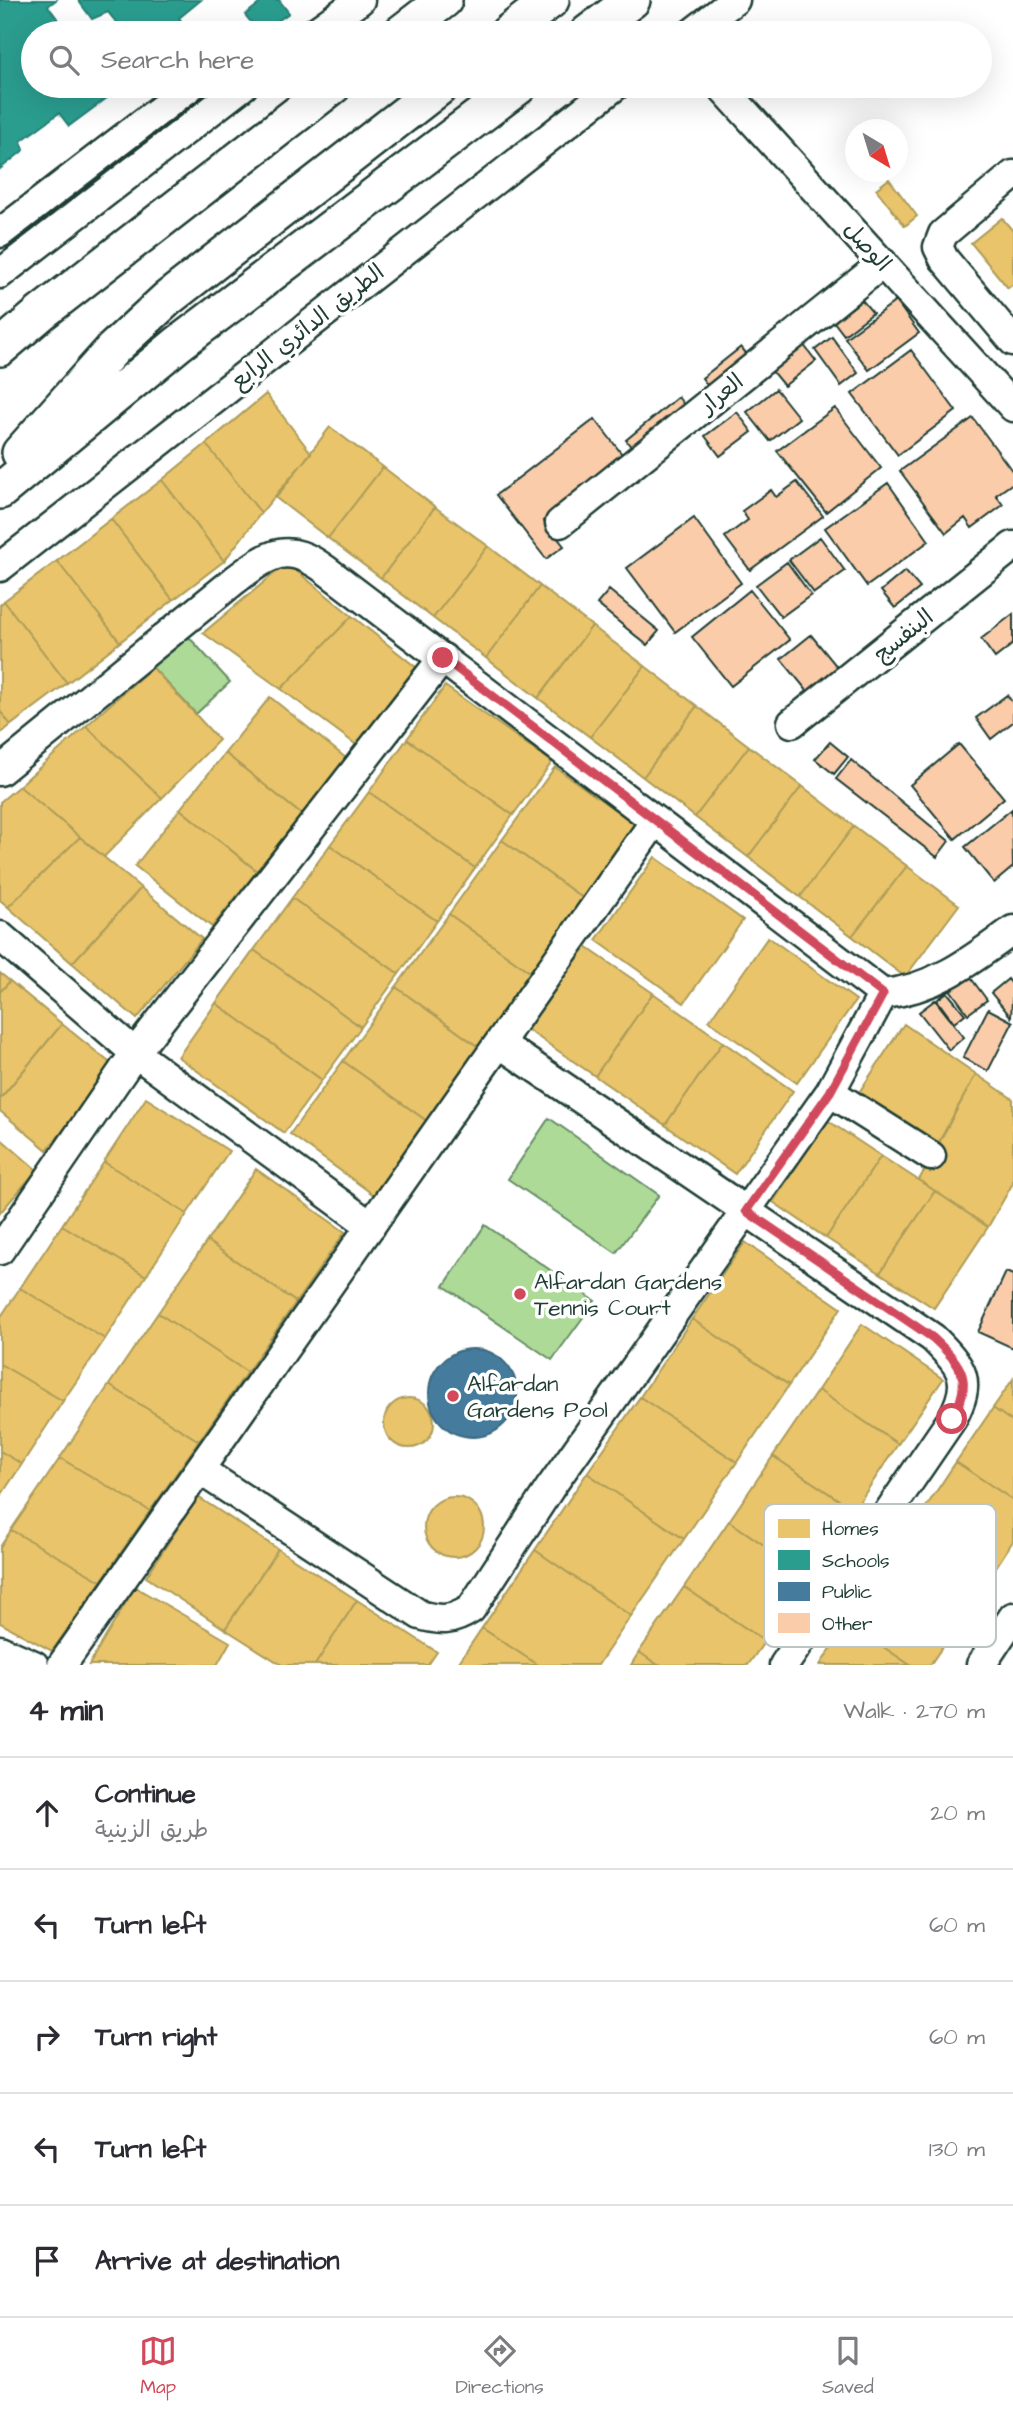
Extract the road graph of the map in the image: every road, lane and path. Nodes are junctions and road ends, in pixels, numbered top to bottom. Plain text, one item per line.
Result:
1 (359, 0) edge
2 (444, 0) edge
3 (551, 0) edge
4 (632, 0) edge
5 (330, 21) edge
6 (417, 21) edge
7 (524, 21) edge
8 (604, 21) edge
9 (175, 98) edge
10 (227, 98) edge
11 (318, 98) edge
12 (426, 98) edge
13 (503, 98) edge
14 (600, 98) edge
15 (732, 98) edge
16 (1013, 175) edge
17 (0, 233) edge
18 (883, 263) junction
19 (0, 274) edge
20 (1013, 341) edge
21 (0, 348) edge
22 (1013, 407) edge
23 (0, 477) edge
24 (0, 491) edge
25 (560, 523) dead end
26 (1013, 546) edge
27 (0, 567) edge
28 (443, 658) junction
29 (792, 723) dead end
30 (0, 771) edge
31 (655, 821) junction
32 (1013, 930) edge
33 (0, 936) edge
34 (883, 994) junction
35 (499, 1043) junction
36 (135, 1053) junction
37 (830, 1092) junction
38 (931, 1156) dead end
39 (746, 1211) junction
40 (371, 1226) junction
41 (0, 1251) edge
42 (200, 1470) junction
43 (894, 1504) edge
44 (1013, 1617) edge
45 (996, 1642) edge
46 (796, 1647) edge
47 (993, 1647) edge
48 (0, 1650) edge
49 (34, 1665) edge
50 (62, 1665) edge
51 (784, 1665) edge
52 (981, 1665) edge

1 - 5 street
2 - 6 main road
3 - 7 main road
4 - 8 main road
9 - 17 street
10 - 19 street
11 - 21 main road
12 - 23 main road
13 - 24 main road
14 - 27 street, الطريق الدائري الرابع
15 - 18 street, الوصل
16 - 20 street
18 - 22 street, الوصل
18 - 25 street, العرار
26 - 29 street, البنفسج
28 - 30 street
28 - 31 street
28 - 36 street
31 - 34 street
31 - 35 street
32 - 34 street
33 - 36 street
34 - 37 street
35 - 39 street
35 - 40 street
36 - 40 street
36 - 41 street
37 - 38 street
37 - 39 street
39 - 42 street
39 - 43 street
40 - 42 street
42 - 50 street
44 - 45 street
46 - 51 street
47 - 52 street
48 - 49 street

